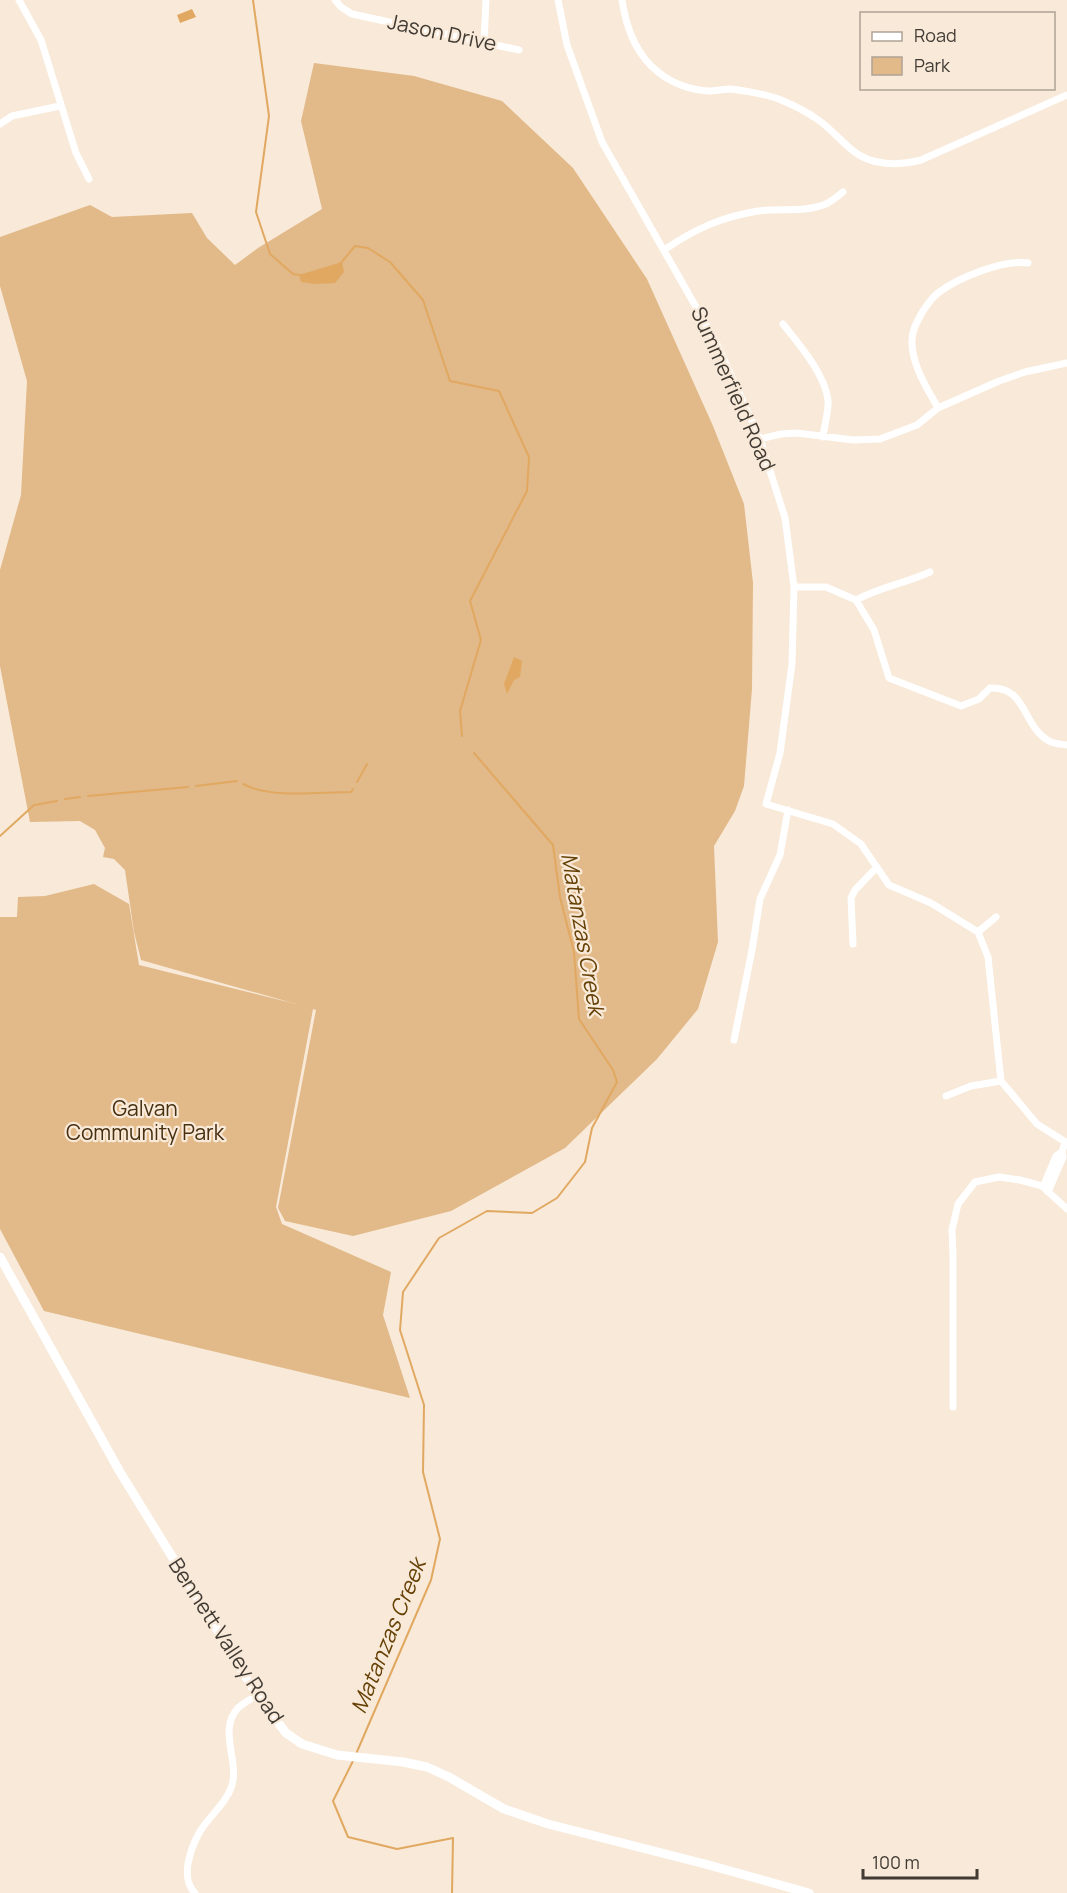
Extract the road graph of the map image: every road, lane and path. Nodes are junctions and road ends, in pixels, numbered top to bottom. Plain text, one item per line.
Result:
1 (19, 0) edge
2 (335, 0) edge
3 (486, 0) edge
4 (558, 0) edge
5 (622, 0) edge
6 (484, 42) junction
7 (519, 50) dead end
8 (1067, 95) edge
9 (60, 106) junction
10 (0, 124) edge
11 (89, 179) dead end
12 (843, 192) dead end
13 (664, 250) junction
14 (1028, 263) dead end
15 (783, 324) dead end
16 (1067, 363) edge
17 (938, 408) junction
18 (823, 437) junction
19 (760, 439) junction
20 (930, 572) dead end
21 (794, 587) junction
22 (856, 600) junction
23 (1067, 745) edge
24 (788, 810) junction
25 (877, 867) junction
26 (996, 917) dead end
27 (978, 932) junction
28 (853, 944) dead end
29 (734, 1040) dead end
30 (1001, 1081) junction
31 (946, 1096) dead end
32 (1066, 1143) edge
33 (1046, 1190) junction
34 (1067, 1209) edge
35 (0, 1257) edge
36 (953, 1407) dead end
37 (257, 1695) junction
38 (195, 1893) edge
39 (808, 1893) edge

1 - 9 street
2 - 6 street, Jason Drive
3 - 6 street
4 - 13 street, Summerfield Road
5 - 8 street
6 - 7 street, Jason Drive
9 - 10 street
9 - 11 street
12 - 13 street
13 - 19 street, Summerfield Road
14 - 17 street
15 - 18 street
16 - 17 street
17 - 18 street
18 - 19 street
19 - 21 street, Summerfield Road
20 - 22 street
21 - 22 street
21 - 24 street, Summerfield Road
22 - 23 street
24 - 25 street
24 - 29 street
25 - 27 street
25 - 28 street
26 - 27 street
27 - 30 street
30 - 31 street
30 - 32 street
32 - 33 street
33 - 34 street
33 - 36 street
35 - 37 street, Bennett Valley Road
37 - 38 street
37 - 39 street, Bennett Valley Road

